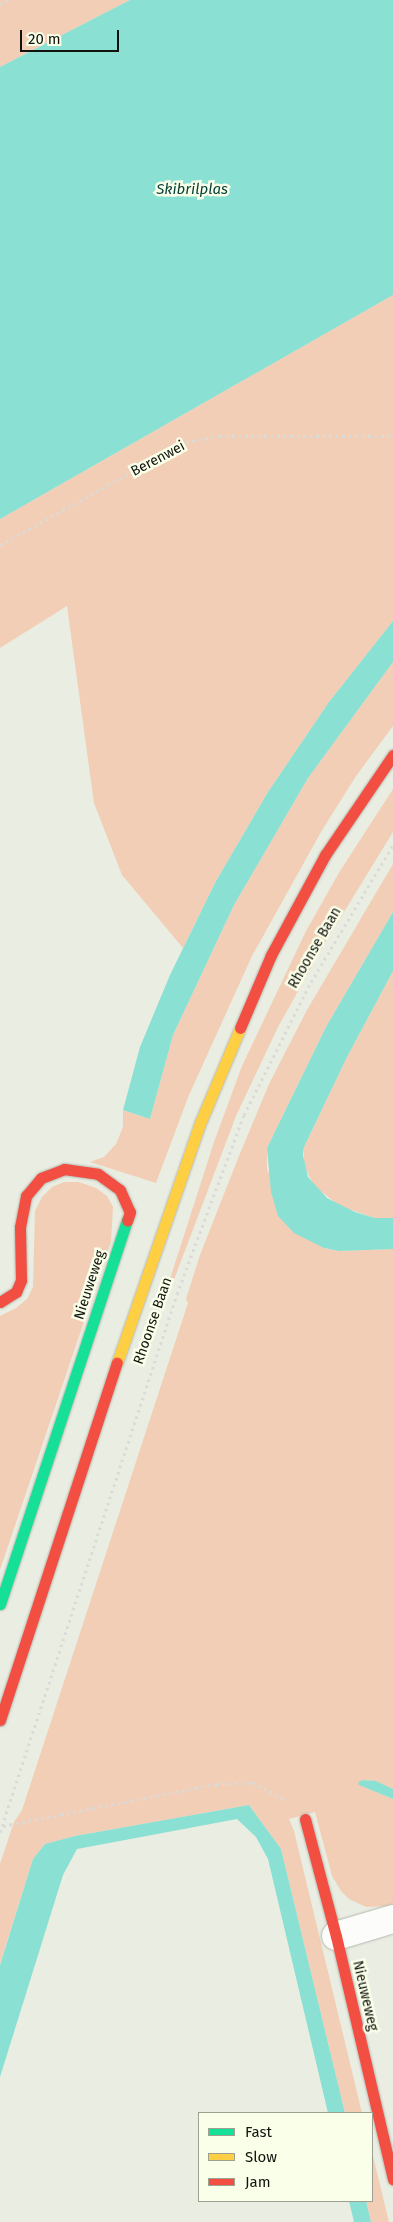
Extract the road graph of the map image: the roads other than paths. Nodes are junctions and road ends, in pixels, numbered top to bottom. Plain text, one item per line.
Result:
1 (393, 755) edge
2 (0, 1302) edge
3 (0, 1604) edge
4 (0, 1720) edge
5 (305, 1819) road end
6 (393, 1918) edge
7 (336, 1936) junction
8 (393, 2179) edge

1 - 4 main road, Rhoonse Baan
2 - 3 main road, Nieuweweg
5 - 7 main road, Nieuweweg
6 - 7 street
7 - 8 main road, Nieuweweg

